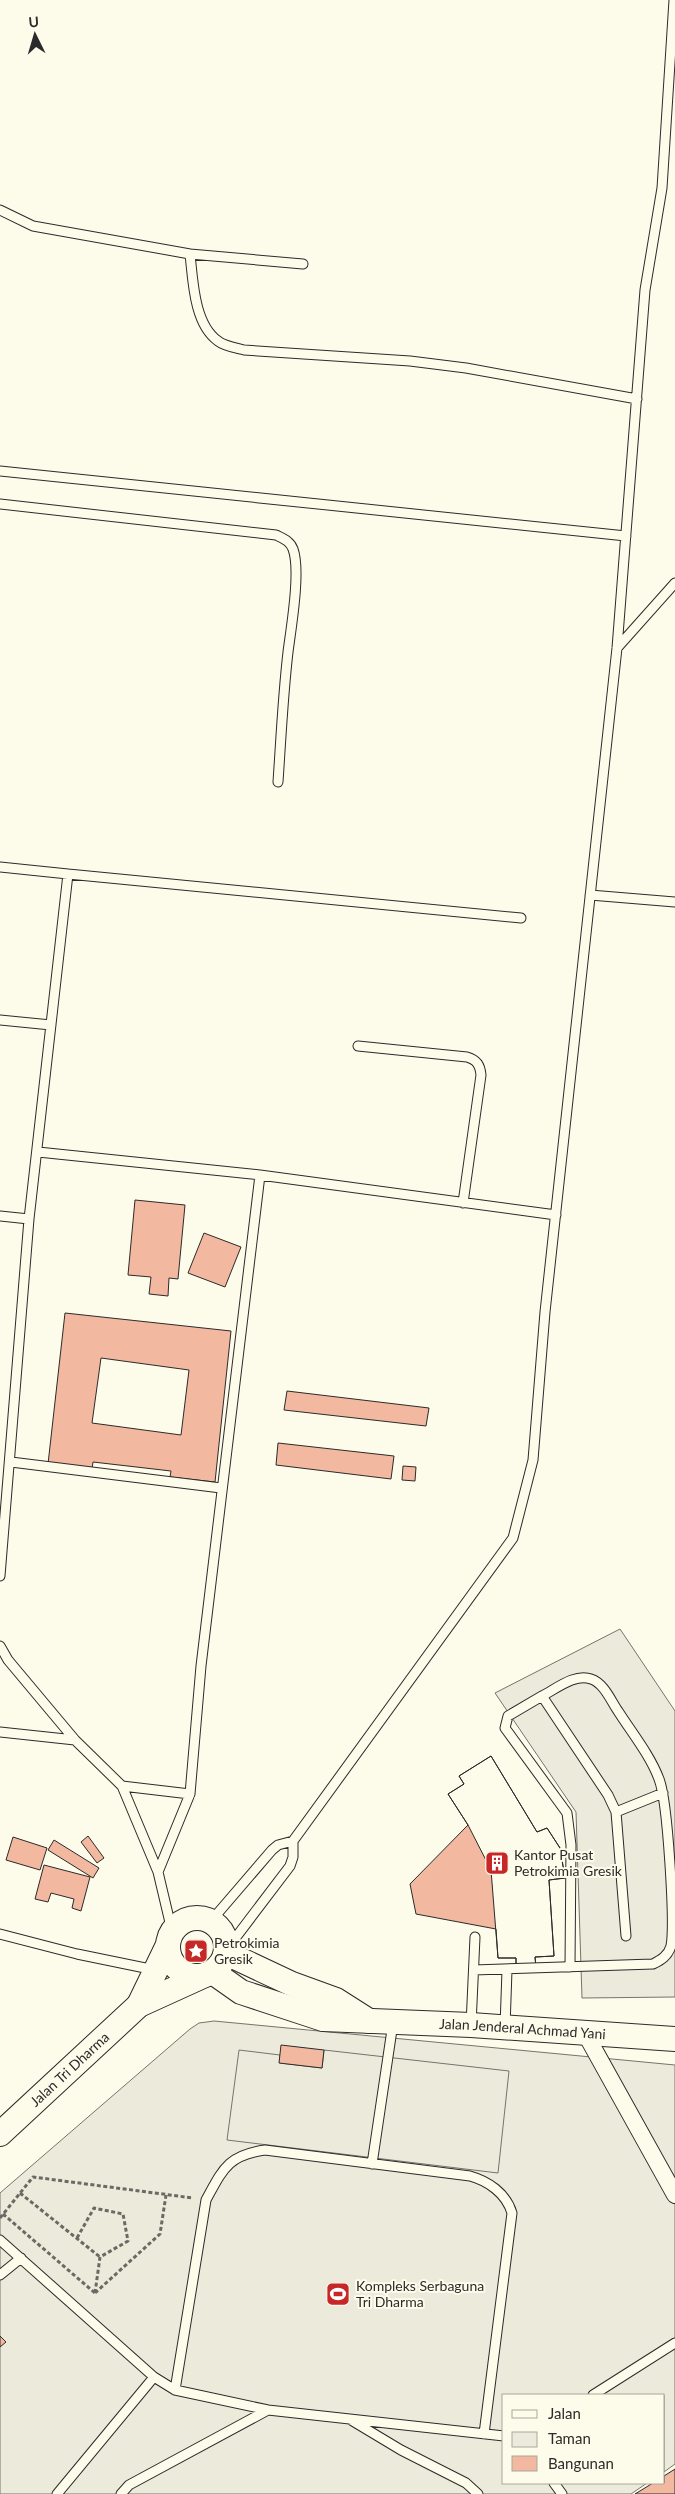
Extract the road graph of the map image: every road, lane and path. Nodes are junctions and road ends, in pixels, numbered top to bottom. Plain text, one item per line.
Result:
1 (674, 0) edge
2 (0, 210) edge
3 (190, 254) junction
4 (303, 264) dead end
5 (637, 399) junction
6 (0, 471) edge
7 (0, 504) edge
8 (626, 536) junction
9 (675, 583) edge
10 (617, 648) junction
11 (278, 782) dead end
12 (0, 867) edge
13 (68, 874) junction
14 (590, 895) junction
15 (675, 902) edge
16 (521, 918) dead end
17 (0, 1020) edge
18 (51, 1025) junction
19 (358, 1046) dead end
20 (38, 1152) junction
21 (260, 1175) junction
22 (463, 1202) junction
23 (556, 1215) junction
24 (0, 1216) edge
25 (29, 1219) junction
26 (11, 1462) junction
27 (221, 1488) junction
28 (0, 1576) edge
29 (0, 1646) edge
30 (542, 1696) junction
31 (0, 1732) edge
32 (75, 1740) junction
33 (122, 1786) junction
34 (663, 1793) junction
35 (190, 1794) junction
36 (616, 1812) junction
37 (294, 1841) junction
38 (158, 1872) junction
39 (211, 1921) junction
40 (0, 1934) edge
41 (626, 1936) dead end
42 (475, 1937) dead end
43 (170, 1939) junction
44 (227, 1951) junction
45 (570, 1968) junction
46 (474, 1970) junction
47 (507, 1970) junction
48 (157, 1971) junction
49 (210, 1974) junction
50 (139, 2005) junction
51 (382, 2023) junction
52 (471, 2025) junction
53 (506, 2028) junction
54 (585, 2033) junction
55 (675, 2038) edge
56 (0, 2134) edge
57 (372, 2164) junction
58 (20, 2193) junction
59 (166, 2195) junction
60 (675, 2195) edge
61 (206, 2200) junction
62 (3, 2214) junction
63 (0, 2218) edge
64 (77, 2238) junction
65 (0, 2240) edge
66 (100, 2257) junction
67 (21, 2258) junction
68 (0, 2275) edge
69 (95, 2293) junction
70 (675, 2344) edge
71 (154, 2377) junction
72 (174, 2390) junction
73 (595, 2394) edge
74 (268, 2410) junction
75 (348, 2419) junction
76 (484, 2434) junction
77 (502, 2436) edge
78 (57, 2494) edge
79 (121, 2494) edge
80 (478, 2494) edge

1 - 5 lane
2 - 3 lane
3 - 4 lane
3 - 5 lane
5 - 8 lane
6 - 8 lane
7 - 11 lane
8 - 10 lane
9 - 10 lane
10 - 14 lane
12 - 13 lane
13 - 16 lane
13 - 18 lane
14 - 15 lane
14 - 23 lane
17 - 18 lane
18 - 20 lane
19 - 22 lane
20 - 21 lane
20 - 25 lane
21 - 22 lane
21 - 27 lane
22 - 23 lane
23 - 37 lane
24 - 25 lane
25 - 26 lane
26 - 27 lane
26 - 28 lane
27 - 35 lane
29 - 32 lane
30 - 34 lane
30 - 36 lane
30 - 45 lane
31 - 32 lane
32 - 33 lane
33 - 35 lane
33 - 38 lane
34 - 36 lane
34 - 45 lane
35 - 38 lane
36 - 41 lane
37 - 39 lane
37 - 44 lane
38 - 43 lane
39 - 43 main road
39 - 44 main road
40 - 48 lane
42 - 46 lane
43 - 48 main road, Jalan Tri Dharma
43 - 49 main road
44 - 49 main road
44 - 51 main road
45 - 47 lane
46 - 47 lane
46 - 52 lane
47 - 53 lane
48 - 50 main road, Jalan Tri Dharma
49 - 50 main road, Jalan Tri Dharma
49 - 51 main road, Jalan Jenderal Achmad Yani
50 - 56 main road, Jalan Tri Dharma
51 - 52 main road, Jalan Jenderal Achmad Yani
51 - 57 lane
52 - 53 main road, Jalan Jenderal Achmad Yani
53 - 54 main road, Jalan Jenderal Achmad Yani
54 - 55 main road, Jalan Jenderal Achmad Yani
54 - 60 street
57 - 61 lane
57 - 76 lane
58 - 59 path
58 - 62 path
58 - 64 path
59 - 61 path
59 - 69 path
61 - 72 lane
62 - 63 path
62 - 69 path
64 - 66 path
64 - 66 path
65 - 67 lane
66 - 69 path
67 - 68 lane
67 - 71 lane
70 - 73 lane
71 - 72 lane
71 - 78 lane
72 - 74 lane
74 - 75 lane
74 - 79 lane
75 - 76 lane
75 - 80 lane
76 - 77 lane

